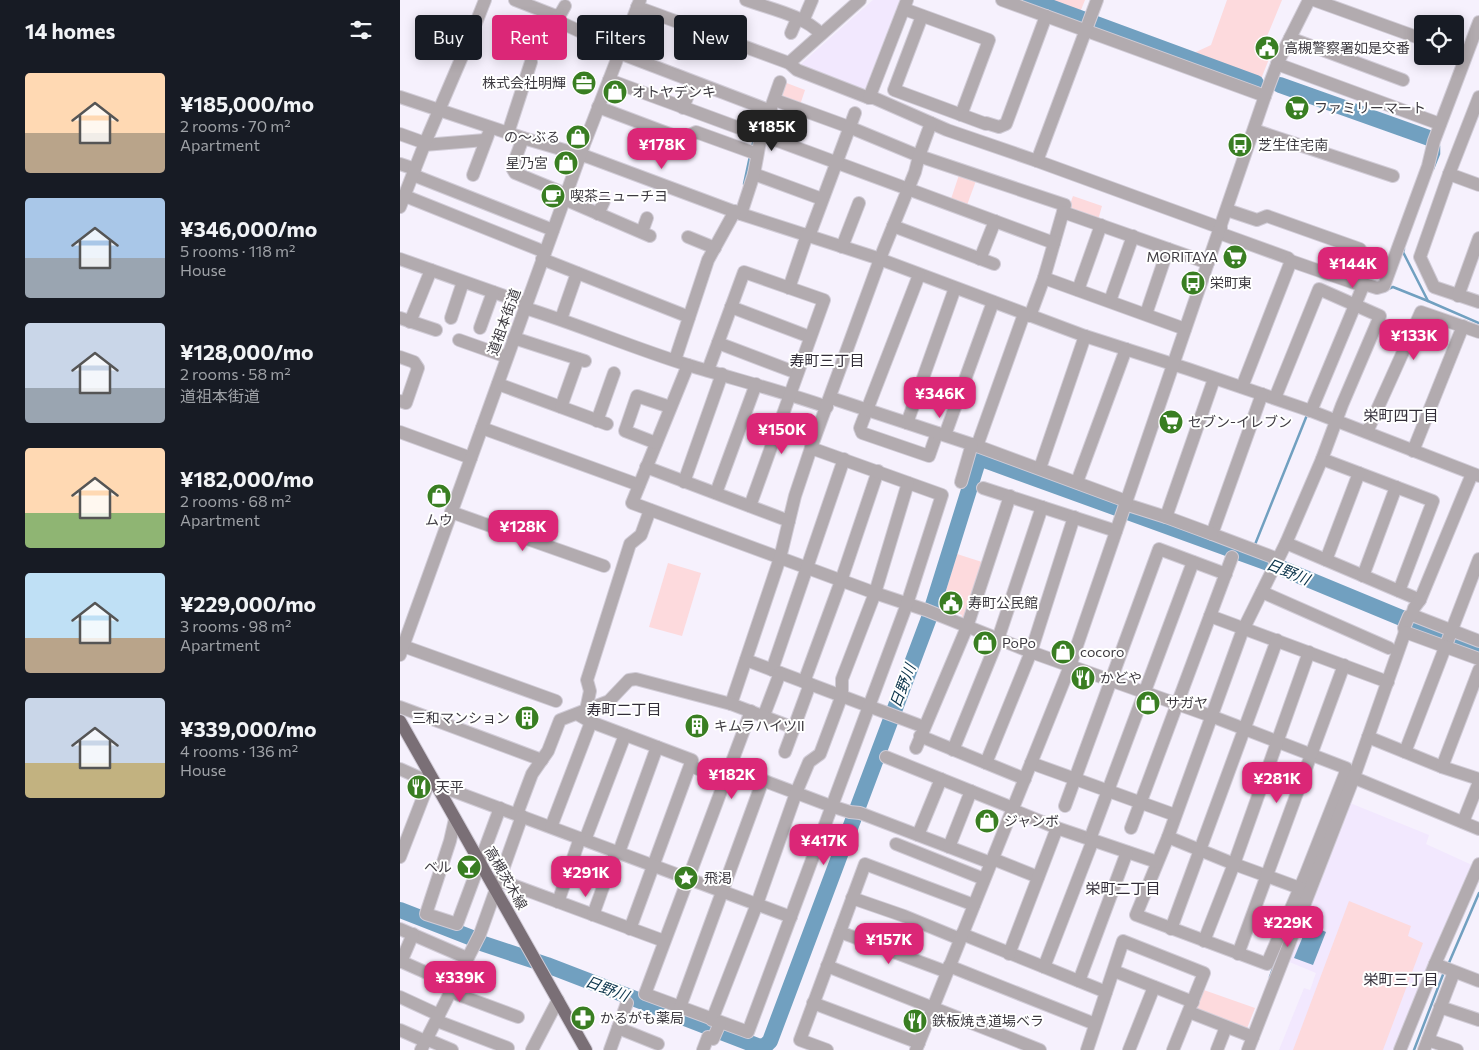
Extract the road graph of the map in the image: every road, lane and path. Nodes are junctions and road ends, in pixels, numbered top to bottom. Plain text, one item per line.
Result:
1 (485, 0) edge
2 (515, 0) edge
3 (746, 0) edge
4 (860, 0) edge
5 (1002, 0) edge
6 (1097, 0) edge
7 (1309, 0) edge
8 (1314, 0) edge
9 (807, 3) edge
10 (638, 4) edge
11 (906, 5) edge
12 (565, 6) dead end
13 (922, 16) junction
14 (1046, 16) junction
15 (799, 19) junction
16 (1479, 22) edge
17 (1088, 24) junction
18 (791, 33) dead end
19 (821, 34) junction
20 (1414, 36) edge
21 (1290, 38) junction
22 (1464, 47) edge
23 (617, 60) edge
24 (639, 60) edge
25 (789, 63) junction
26 (1277, 64) junction
27 (1457, 65) edge
28 (532, 69) dead end
29 (609, 80) junction
30 (1403, 80) dead end
31 (693, 82) junction
32 (780, 82) dead end
33 (1265, 96) junction
34 (400, 97) edge
35 (869, 98) junction
36 (1479, 98) edge
37 (773, 106) junction
38 (598, 107) junction
39 (683, 108) junction
40 (438, 109) junction
41 (854, 113) dead end
42 (961, 115) junction
43 (931, 124) junction
44 (1440, 124) junction
45 (849, 126) junction
46 (490, 127) junction
47 (1254, 130) junction
48 (508, 133) junction
49 (400, 134) edge
50 (761, 136) junction
51 (523, 138) junction
52 (486, 140) junction
53 (424, 144) junction
54 (757, 154) junction
55 (580, 155) junction
56 (918, 156) junction
57 (1038, 161) junction
58 (835, 162) junction
59 (400, 164) edge
60 (414, 172) junction
61 (754, 174) junction
62 (1449, 174) junction
63 (473, 175) dead end
64 (1393, 176) dead end
65 (1479, 185) edge
66 (907, 189) junction
67 (565, 196) junction
68 (822, 198) junction
69 (402, 201) edge
70 (604, 201) dead end
71 (859, 203) dead end
72 (1227, 210) junction
73 (738, 212) junction
74 (1063, 212) junction
75 (598, 214) junction
76 (647, 218) dead end
77 (995, 222) junction
78 (1101, 225) junction
79 (892, 226) junction
80 (553, 230) junction
81 (1220, 230) junction
82 (807, 235) junction
83 (1133, 236) junction
84 (688, 237) dead end
85 (1479, 238) edge
86 (1054, 243) junction
87 (842, 247) junction
88 (715, 248) junction
89 (1361, 248) dead end
90 (1168, 249) junction
91 (544, 256) junction
92 (400, 259) edge
93 (881, 259) junction
94 (980, 259) junction
95 (1291, 261) junction
96 (1208, 263) junction
97 (994, 264) dead end
98 (431, 270) junction
99 (577, 273) junction
100 (919, 275) junction
101 (1044, 278) junction
102 (463, 282) junction
103 (1363, 286) junction
104 (788, 288) junction
105 (955, 288) junction
106 (1078, 290) junction
107 (493, 292) junction
108 (1458, 296) junction
109 (1110, 301) junction
110 (993, 302) junction
111 (1479, 302) edge
112 (1356, 305) junction
113 (526, 306) junction
114 (731, 307) junction
115 (1146, 314) junction
116 (1027, 315) junction
117 (689, 317) junction
118 (451, 318) dead end
119 (561, 319) junction
120 (405, 320) edge
121 (1463, 326) junction
122 (480, 328) dead end
123 (1186, 329) junction
124 (436, 330) dead end
125 (1479, 332) edge
126 (1085, 336) junction
127 (810, 337) junction
128 (514, 338) junction
129 (459, 340) dead end
130 (718, 343) junction
131 (1126, 349) junction
132 (400, 357) edge
133 (507, 357) junction
134 (675, 360) junction
135 (1173, 364) junction
136 (688, 365) junction
137 (708, 370) junction
138 (614, 373) dead end
139 (797, 373) junction
140 (722, 374) junction
141 (1214, 378) junction
142 (498, 384) junction
143 (756, 384) junction
144 (1242, 387) junction
145 (789, 394) junction
146 (1262, 394) junction
147 (1275, 398) junction
148 (400, 401) edge
149 (829, 402) junction
150 (561, 407) junction
151 (670, 407) junction
152 (867, 410) junction
153 (1311, 411) junction
154 (1336, 420) junction
155 (907, 423) junction
156 (482, 428) junction
157 (400, 432) edge
158 (1367, 432) junction
159 (941, 434) junction
160 (656, 442) junction
161 (975, 445) junction
162 (811, 448) junction
163 (1413, 450) junction
164 (471, 458) junction
165 (844, 459) junction
166 (1322, 459) junction
167 (646, 467) junction
168 (1040, 468) junction
169 (878, 471) junction
170 (1359, 473) junction
171 (1477, 474) edge
172 (684, 482) junction
173 (961, 482) dead end
174 (1077, 482) junction
175 (908, 483) junction
176 (639, 485) junction
177 (1396, 487) junction
178 (983, 488) dead end
179 (716, 494) junction
180 (1010, 496) junction
181 (1126, 502) junction
182 (750, 506) junction
183 (1042, 507) junction
184 (650, 510) junction
185 (451, 512) junction
186 (1166, 516) junction
187 (1074, 518) junction
188 (789, 521) junction
189 (1116, 531) junction
190 (1212, 534) junction
191 (1286, 543) junction
192 (1232, 557) dead end
193 (780, 558) junction
194 (1278, 559) junction
195 (1479, 559) edge
196 (1326, 560) junction
197 (1193, 562) junction
198 (604, 566) dead end
199 (808, 568) junction
200 (1226, 574) junction
201 (1363, 576) junction
202 (842, 581) junction
203 (1399, 591) junction
204 (1262, 592) junction
205 (875, 593) junction
206 (1420, 600) junction
207 (907, 604) junction
208 (1412, 615) junction
209 (1210, 616) junction
210 (967, 627) junction
211 (1244, 628) junction
212 (1451, 630) junction
213 (1405, 632) junction
214 (998, 639) junction
215 (1277, 640) junction
216 (1479, 640) edge
217 (1445, 647) junction
218 (1389, 648) dead end
219 (402, 650) edge
220 (1031, 652) junction
221 (1309, 652) junction
222 (1479, 659) edge
223 (746, 660) junction
224 (1344, 665) junction
225 (1070, 666) junction
226 (1479, 670) edge
227 (776, 672) junction
228 (1110, 680) junction
229 (1388, 682) junction
230 (807, 683) junction
231 (1145, 692) junction
232 (842, 695) junction
233 (556, 701) dead end
234 (731, 704) junction
235 (1178, 704) junction
236 (870, 705) junction
237 (400, 707) edge
238 (750, 711) junction
239 (584, 716) junction
240 (764, 716) junction
241 (1210, 716) junction
242 (400, 721) edge
243 (794, 728) junction
244 (1244, 728) junction
245 (625, 735) junction
246 (920, 737) junction
247 (1368, 737) junction
248 (1277, 741) junction
249 (657, 747) junction
250 (953, 750) junction
251 (785, 752) dead end
252 (1404, 752) junction
253 (1310, 754) junction
254 (886, 757) dead end
255 (542, 760) junction
256 (986, 763) junction
257 (1031, 763) junction
258 (690, 766) junction
259 (1442, 766) junction
260 (400, 769) edge
261 (728, 774) junction
262 (1350, 776) junction
263 (1074, 778) junction
264 (940, 779) junction
265 (1025, 779) junction
266 (763, 780) junction
267 (1479, 780) edge
268 (433, 783) junction
269 (971, 791) junction
270 (1108, 791) junction
271 (796, 793) junction
272 (1141, 803) junction
273 (832, 806) junction
274 (1065, 806) dead end
275 (500, 808) junction
276 (1013, 809) junction
277 (519, 815) junction
278 (1175, 815) junction
279 (455, 819) junction
280 (1463, 822) junction
281 (551, 827) junction
282 (1057, 828) junction
283 (1131, 828) dead end
284 (1479, 829) edge
285 (918, 835) junction
286 (1168, 837) junction
287 (583, 839) junction
288 (1092, 840) junction
289 (896, 844) dead end
290 (949, 847) junction
291 (1201, 849) junction
292 (617, 852) junction
293 (1127, 852) junction
294 (400, 858) edge
295 (992, 861) junction
296 (1157, 862) junction
297 (480, 863) junction
298 (1234, 864) junction
299 (1479, 864) edge
300 (653, 865) junction
301 (1266, 876) junction
302 (1038, 877) junction
303 (688, 878) junction
304 (984, 879) junction
305 (497, 885) junction
306 (1304, 890) junction
307 (722, 891) junction
308 (852, 898) junction
309 (558, 902) junction
310 (757, 904) junction
311 (974, 905) junction
312 (592, 915) junction
313 (791, 917) junction
314 (400, 929) edge
315 (630, 929) junction
316 (1172, 929) junction
317 (840, 932) junction
318 (413, 934) junction
319 (961, 936) junction
320 (1204, 941) junction
321 (664, 942) junction
322 (1009, 954) junction
323 (1238, 954) junction
324 (467, 958) junction
325 (400, 961) edge
326 (1435, 964) junction
327 (827, 966) junction
328 (1044, 967) junction
329 (948, 969) junction
330 (1114, 971) junction
331 (1454, 972) junction
332 (1079, 981) junction
333 (1479, 981) edge
334 (1154, 987) junction
335 (453, 988) junction
336 (1106, 992) junction
337 (400, 997) edge
338 (558, 1000) junction
339 (627, 1003) dead end
340 (813, 1003) junction
341 (680, 1007) junction
342 (1191, 1007) junction
343 (1440, 1007) junction
344 (932, 1008) junction
345 (518, 1017) dead end
346 (438, 1018) junction
347 (1479, 1020) edge
348 (716, 1021) junction
349 (1095, 1024) junction
350 (1226, 1027) junction
351 (618, 1028) junction
352 (400, 1030) edge
353 (1249, 1036) junction
354 (424, 1043) edge
355 (658, 1044) dead end
356 (1426, 1045) edge
357 (917, 1046) edge
358 (508, 1048) dead end
359 (452, 1050) edge
360 (532, 1050) edge
361 (586, 1050) edge
362 (610, 1050) edge
363 (703, 1050) edge
364 (827, 1050) edge
365 (1040, 1050) edge
366 (1086, 1050) edge
367 (1130, 1050) edge
368 (1173, 1050) edge
369 (1217, 1050) edge
370 (1248, 1050) edge
371 (1400, 1050) edge
372 (1457, 1050) edge

1 - 40 street
2 - 12 street
3 - 15 street
4 - 19 street
5 - 14 street
6 - 17 street
7 - 21 street
8 - 20 street
9 - 15 street
10 - 25 street
11 - 13 street
11 - 35 street
13 - 42 street
13 - 42 street
14 - 17 street
14 - 42 street
15 - 18 street
15 - 19 street
16 - 22 street
17 - 33 street
17 - 57 street
19 - 25 street
21 - 26 street
21 - 30 street
23 - 29 street, 道祖本街道
24 - 31 street
25 - 35 street
26 - 33 street
26 - 44 street
27 - 44 street
28 - 48 street
29 - 38 street, 道祖本街道
29 - 39 street
31 - 37 street
31 - 39 street
32 - 37 street
33 - 47 street
34 - 40 street
35 - 43 street
36 - 62 street
37 - 45 street
37 - 50 street
38 - 54 street
38 - 55 street, 道祖本街道
39 - 50 street
40 - 46 street
40 - 53 street
41 - 45 street
43 - 56 street
43 - 57 street
44 - 103 street
45 - 56 street
45 - 58 street
46 - 48 street
46 - 52 street
47 - 64 street
47 - 72 street
48 - 51 street
49 - 53 street
50 - 54 street
50 - 58 street
51 - 55 street
51 - 67 street
52 - 53 street
52 - 63 street
53 - 60 street
54 - 61 street
55 - 67 street, 道祖本街道
55 - 73 street
56 - 66 street
56 - 74 street
57 - 81 street
58 - 66 street
58 - 68 street
59 - 60 street
60 - 69 street
60 - 80 street
61 - 68 street
61 - 73 street
62 - 65 street
62 - 108 street
66 - 77 street
66 - 79 street
67 - 75 street
67 - 80 street, 道祖本街道
68 - 82 street
69 - 91 street
70 - 75 street
71 - 87 street
72 - 81 street
72 - 89 street
73 - 82 street
73 - 88 street
74 - 78 street
74 - 86 street
75 - 76 street
77 - 86 street
77 - 94 street
78 - 83 street
78 - 106 street
79 - 93 street
79 - 94 street
80 - 91 street, 道祖本街道
81 - 95 street
81 - 96 street
82 - 87 street
82 - 104 street
83 - 90 street
83 - 109 street
84 - 88 street
85 - 108 street
86 - 101 street
87 - 93 street
88 - 117 street
90 - 96 street
90 - 115 street
91 - 99 street
91 - 113 street, 道祖本街道
92 - 98 street
93 - 100 street
93 - 149 street
94 - 97 street
95 - 103 street
95 - 144 street
96 - 123 street
98 - 102 street
98 - 120 street
99 - 117 street
99 - 119 street
100 - 105 street
100 - 152 street
101 - 106 street
101 - 116 street
102 - 107 street
102 - 118 street
103 - 112 street
104 - 114 street
104 - 127 street
105 - 110 street
105 - 155 street
106 - 109 street
107 - 113 street
107 - 122 street
108 - 111 street
109 - 115 street
110 - 116 street
110 - 159 street
112 - 147 street
112 - 153 street
112 - 154 street
113 - 119 street
113 - 128 street, 道祖本街道
114 - 127 street
114 - 130 street
115 - 123 street
116 - 126 street
116 - 161 street
117 - 134 street
119 - 134 street
120 - 124 street
121 - 125 street
121 - 158 street
121 - 163 street
123 - 135 street
126 - 131 street
126 - 168 street
127 - 139 street
128 - 133 street, 道祖本街道
128 - 150 street
129 - 133 street
130 - 137 street
130 - 139 street
131 - 135 street
131 - 174 street
132 - 148 street
133 - 142 street, 道祖本街道
134 - 136 street
135 - 141 street
135 - 181 street
136 - 137 street
136 - 151 street
137 - 140 street
138 - 150 street
139 - 145 street
140 - 143 street
140 - 172 street
141 - 144 street
141 - 186 street
142 - 150 street
142 - 156 street, 道祖本街道
143 - 145 street
143 - 179 street
144 - 146 street
145 - 149 street
145 - 182 street
146 - 147 street
146 - 190 street
147 - 153 street
149 - 152 street
149 - 162 street
151 - 160 street
151 - 160 street
152 - 155 street
152 - 159 street
153 - 154 street
154 - 158 street
154 - 166 street
155 - 159 street
156 - 164 street, 道祖本街道
156 - 176 street
157 - 164 street
158 - 163 street
159 - 161 street
160 - 167 street
161 - 168 street
161 - 173 street
162 - 165 street
162 - 188 street
163 - 171 street
164 - 185 street, 道祖本街道
165 - 169 street
165 - 199 street
166 - 170 street
166 - 191 street
167 - 172 street
167 - 176 street
168 - 174 street
169 - 175 street
169 - 202 street
170 - 177 street
170 - 196 street
171 - 206 street
172 - 179 street
174 - 181 street
175 - 205 street
175 - 207 street
176 - 184 street
177 - 201 street
177 - 203 street
178 - 180 street
179 - 182 street
180 - 183 street
180 - 210 street
181 - 186 street
181 - 189 street
182 - 188 street
183 - 187 street
183 - 214 street
184 - 193 street
184 - 239 street
185 - 198 street
185 - 219 street, 道祖本街道
186 - 190 street
187 - 189 street
187 - 220 street
188 - 193 street
189 - 225 street
190 - 194 street
191 - 194 street
191 - 196 street
192 - 200 street
193 - 199 street
193 - 223 street
194 - 204 street
195 - 212 street
196 - 201 street
197 - 200 street
197 - 228 street
197 - 231 street
199 - 202 street
199 - 227 street
200 - 209 street
201 - 203 street
202 - 205 street
202 - 230 street
203 - 206 street
204 - 211 street
204 - 218 street
205 - 207 street
205 - 232 street
206 - 208 street
207 - 210 street
207 - 236 street
208 - 212 street
208 - 213 street
209 - 211 street
209 - 235 street
210 - 214 street
210 - 246 street
211 - 215 street
211 - 241 street
212 - 216 street
212 - 217 street
213 - 217 street
213 - 229 street
214 - 220 street
214 - 250 street
215 - 221 street
215 - 244 street
217 - 222 street
217 - 252 street
219 - 233 street
220 - 225 street
220 - 256 street
221 - 224 street
221 - 248 street
223 - 227 street
223 - 234 street
224 - 229 street
224 - 253 street
225 - 228 street
225 - 257 street
226 - 259 street
227 - 230 street
227 - 240 street
228 - 231 street
228 - 263 street
229 - 247 street
230 - 232 street
230 - 243 street
231 - 235 street
231 - 270 street
232 - 236 street
232 - 271 street
234 - 238 street
234 - 239 street
235 - 241 street
235 - 272 street
236 - 246 street
236 - 273 street
237 - 255 street
238 - 240 street
238 - 261 street
239 - 245 street
239 - 255 street
239 - 281 street
240 - 243 street
241 - 244 street
241 - 278 street
242 - 268 main road, 高槻茨木線
243 - 251 street
244 - 248 street
244 - 291 street
245 - 249 street
245 - 287 street
246 - 250 street
247 - 252 street
247 - 262 street
248 - 253 street
248 - 298 street
249 - 258 street
249 - 292 street
250 - 256 street
252 - 259 street
253 - 262 street
253 - 301 street
254 - 264 street
255 - 277 street
256 - 265 street
257 - 263 street
257 - 265 street
258 - 261 street
258 - 300 street
259 - 267 street
260 - 268 street
261 - 266 street
261 - 303 street
262 - 280 street
262 - 306 street
263 - 270 street
263 - 274 street
264 - 269 street
264 - 285 street
265 - 276 street
266 - 271 street
266 - 307 street
267 - 280 street
268 - 275 street
268 - 279 main road, 高槻茨木線
268 - 294 street
269 - 276 street
269 - 290 street
270 - 272 street
270 - 288 street
271 - 273 street
271 - 310 street
272 - 278 street
272 - 283 street
273 - 285 street
273 - 313 street
275 - 277 street
275 - 297 street
276 - 282 street
276 - 295 street
277 - 281 street
277 - 305 street
278 - 286 street
279 - 297 main road, 高槻茨木線
279 - 297 street
280 - 284 street
281 - 287 street
282 - 288 street
282 - 302 street
285 - 290 street
286 - 291 street
286 - 296 street
287 - 292 street
287 - 309 street
288 - 293 street
288 - 328 street
289 - 304 street
290 - 295 street
291 - 298 street
291 - 316 street
292 - 300 street
292 - 312 street
293 - 296 street
293 - 332 street
295 - 302 street
295 - 304 street
296 - 316 street
297 - 305 main road, 高槻茨木線
298 - 301 street
298 - 320 street
299 - 326 street
300 - 303 street
300 - 315 street
301 - 306 street
301 - 323 street
302 - 322 street
303 - 307 street
303 - 321 street
304 - 311 street
305 - 309 street
305 - 324 street
305 - 338 main road, 高槻茨木線
306 - 323 street
306 - 353 street
307 - 310 street
307 - 341 street
308 - 311 street
308 - 317 street
308 - 319 street
309 - 312 street
310 - 313 street
310 - 348 street
311 - 319 street
312 - 315 street
313 - 348 street
314 - 318 street
315 - 321 street
316 - 320 street
317 - 327 street
317 - 329 street
318 - 324 street
318 - 325 street
319 - 322 street
319 - 329 street
320 - 323 street
321 - 341 street
322 - 328 street
324 - 335 street
325 - 335 street
326 - 331 street
326 - 371 street
327 - 340 street
327 - 344 street
328 - 332 street
329 - 344 street
329 - 349 street
330 - 334 street
330 - 336 street
330 - 342 street
331 - 333 street
331 - 343 street
332 - 336 street
334 - 342 street
334 - 367 street
335 - 345 street
335 - 346 street
336 - 349 street
337 - 346 street
338 - 360 street
338 - 361 main road, 高槻茨木線
339 - 351 street
340 - 357 street
340 - 364 street
341 - 348 street
342 - 350 street
342 - 368 street
343 - 347 street
343 - 356 street
344 - 357 street
344 - 365 street
346 - 354 street
346 - 358 street
348 - 363 street
349 - 366 street
350 - 353 street
350 - 369 street
351 - 355 street
351 - 362 street
352 - 354 street
353 - 370 street
354 - 359 street
356 - 372 street

